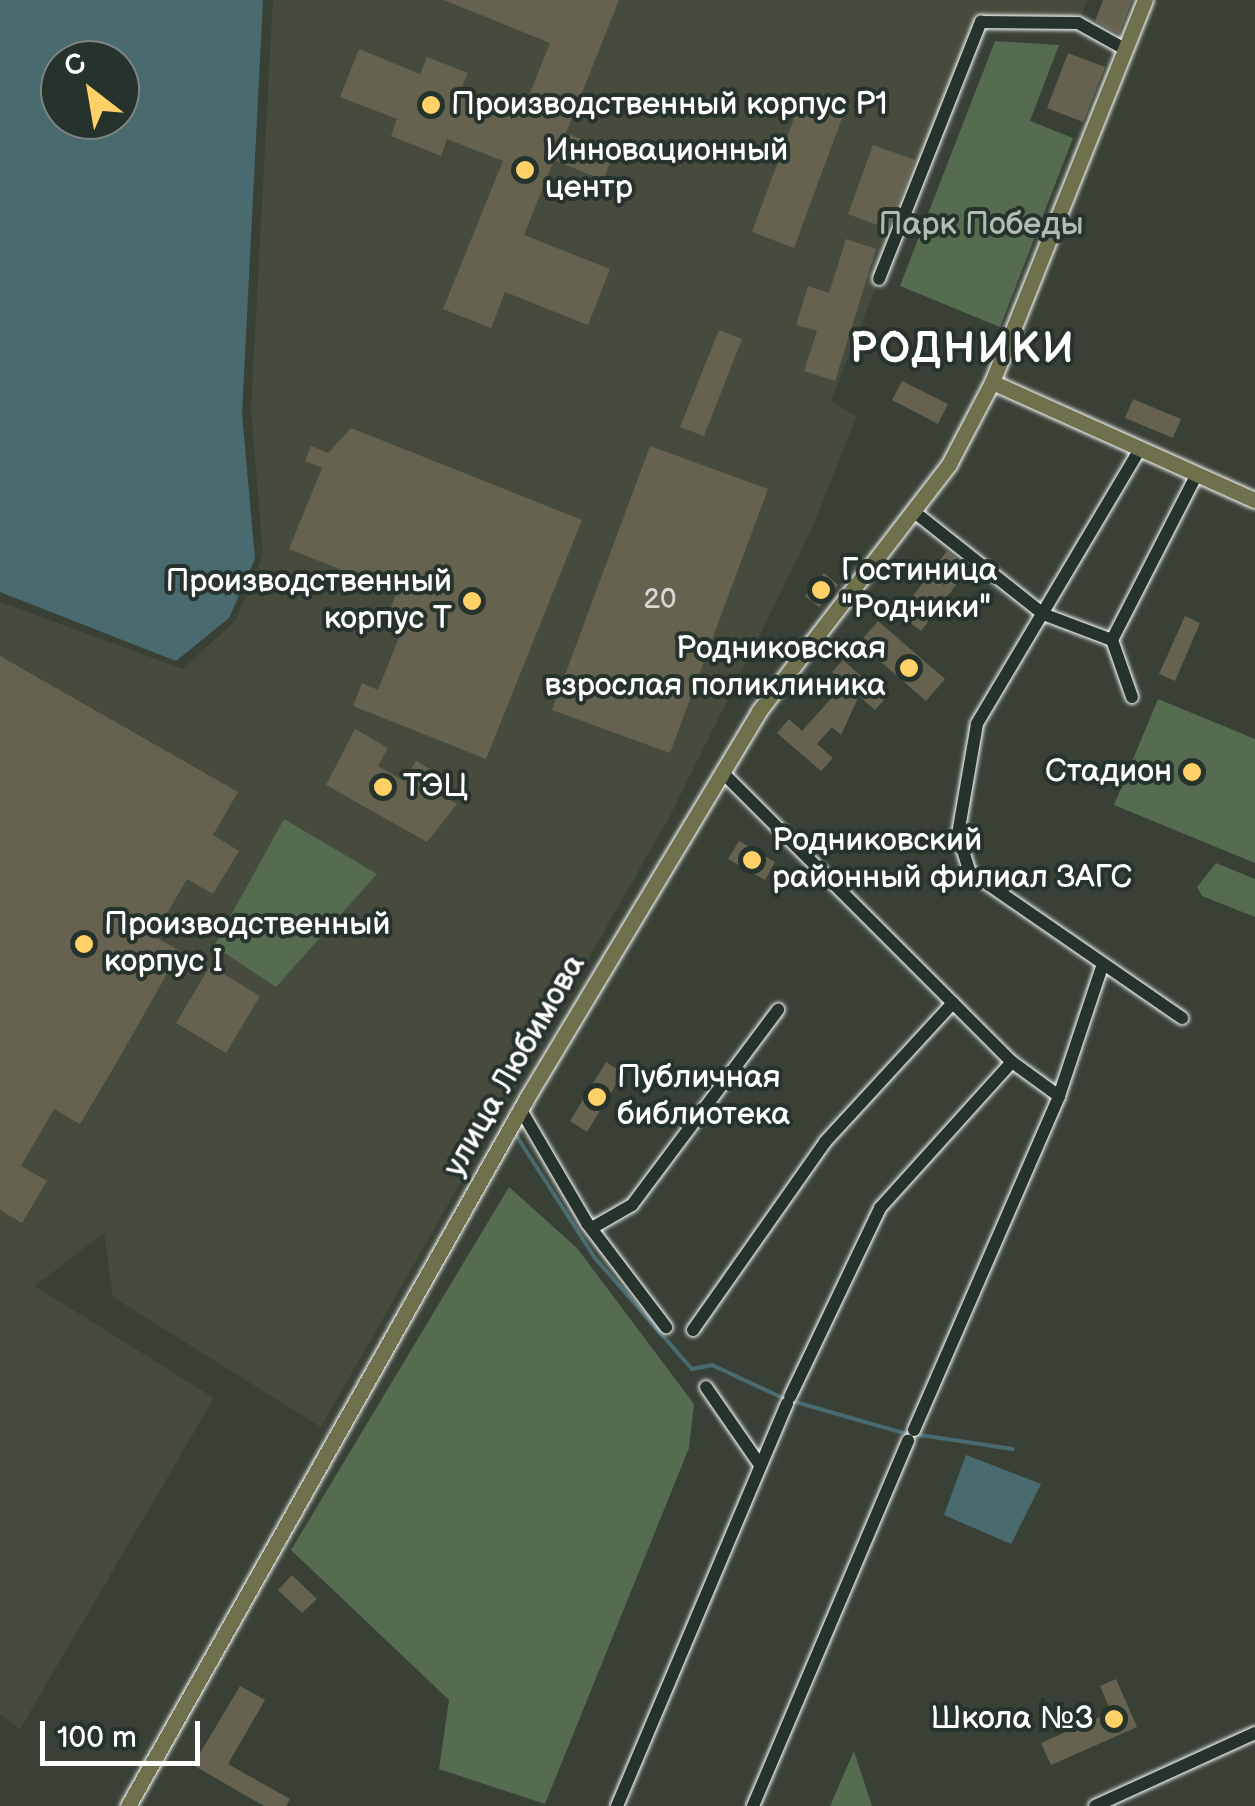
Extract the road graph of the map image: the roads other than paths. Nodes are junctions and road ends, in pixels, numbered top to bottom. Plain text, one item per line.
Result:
1 (1145, 0) edge
2 (1126, 50) junction
3 (879, 279) dead end
4 (992, 382) junction
5 (1140, 449) junction
6 (1198, 474) junction
7 (1255, 500) edge
8 (916, 514) junction
9 (1042, 614) junction
10 (1112, 640) junction
11 (1132, 697) dead end
12 (722, 772) junction
13 (1102, 964) junction
14 (954, 1003) junction
15 (778, 1010) dead end
16 (1182, 1018) dead end
17 (1012, 1062) junction
18 (1059, 1096) junction
19 (514, 1121) junction
20 (592, 1228) junction
21 (666, 1327) dead end
22 (693, 1330) dead end
23 (706, 1387) dead end
24 (760, 1465) junction
25 (1255, 1734) edge
26 (128, 1806) edge
27 (617, 1806) edge
28 (753, 1806) edge
29 (1095, 1806) edge

1 - 2 main road, улица Любимова
2 - 3 street
2 - 4 main road, улица Любимова
4 - 5 main road
4 - 8 main road, улица Любимова
5 - 6 main road
5 - 9 street
6 - 7 main road
6 - 10 street
8 - 9 street
8 - 12 main road, улица Любимова
9 - 10 street
9 - 13 street
10 - 11 street
12 - 14 street
12 - 19 main road, улица Любимова
13 - 16 street
13 - 18 street
14 - 17 street
14 - 22 street
15 - 20 street
17 - 18 street
17 - 24 street
18 - 28 street
19 - 20 street
19 - 26 main road, улица Любимова
20 - 21 street
23 - 24 street
24 - 27 street
25 - 29 street

